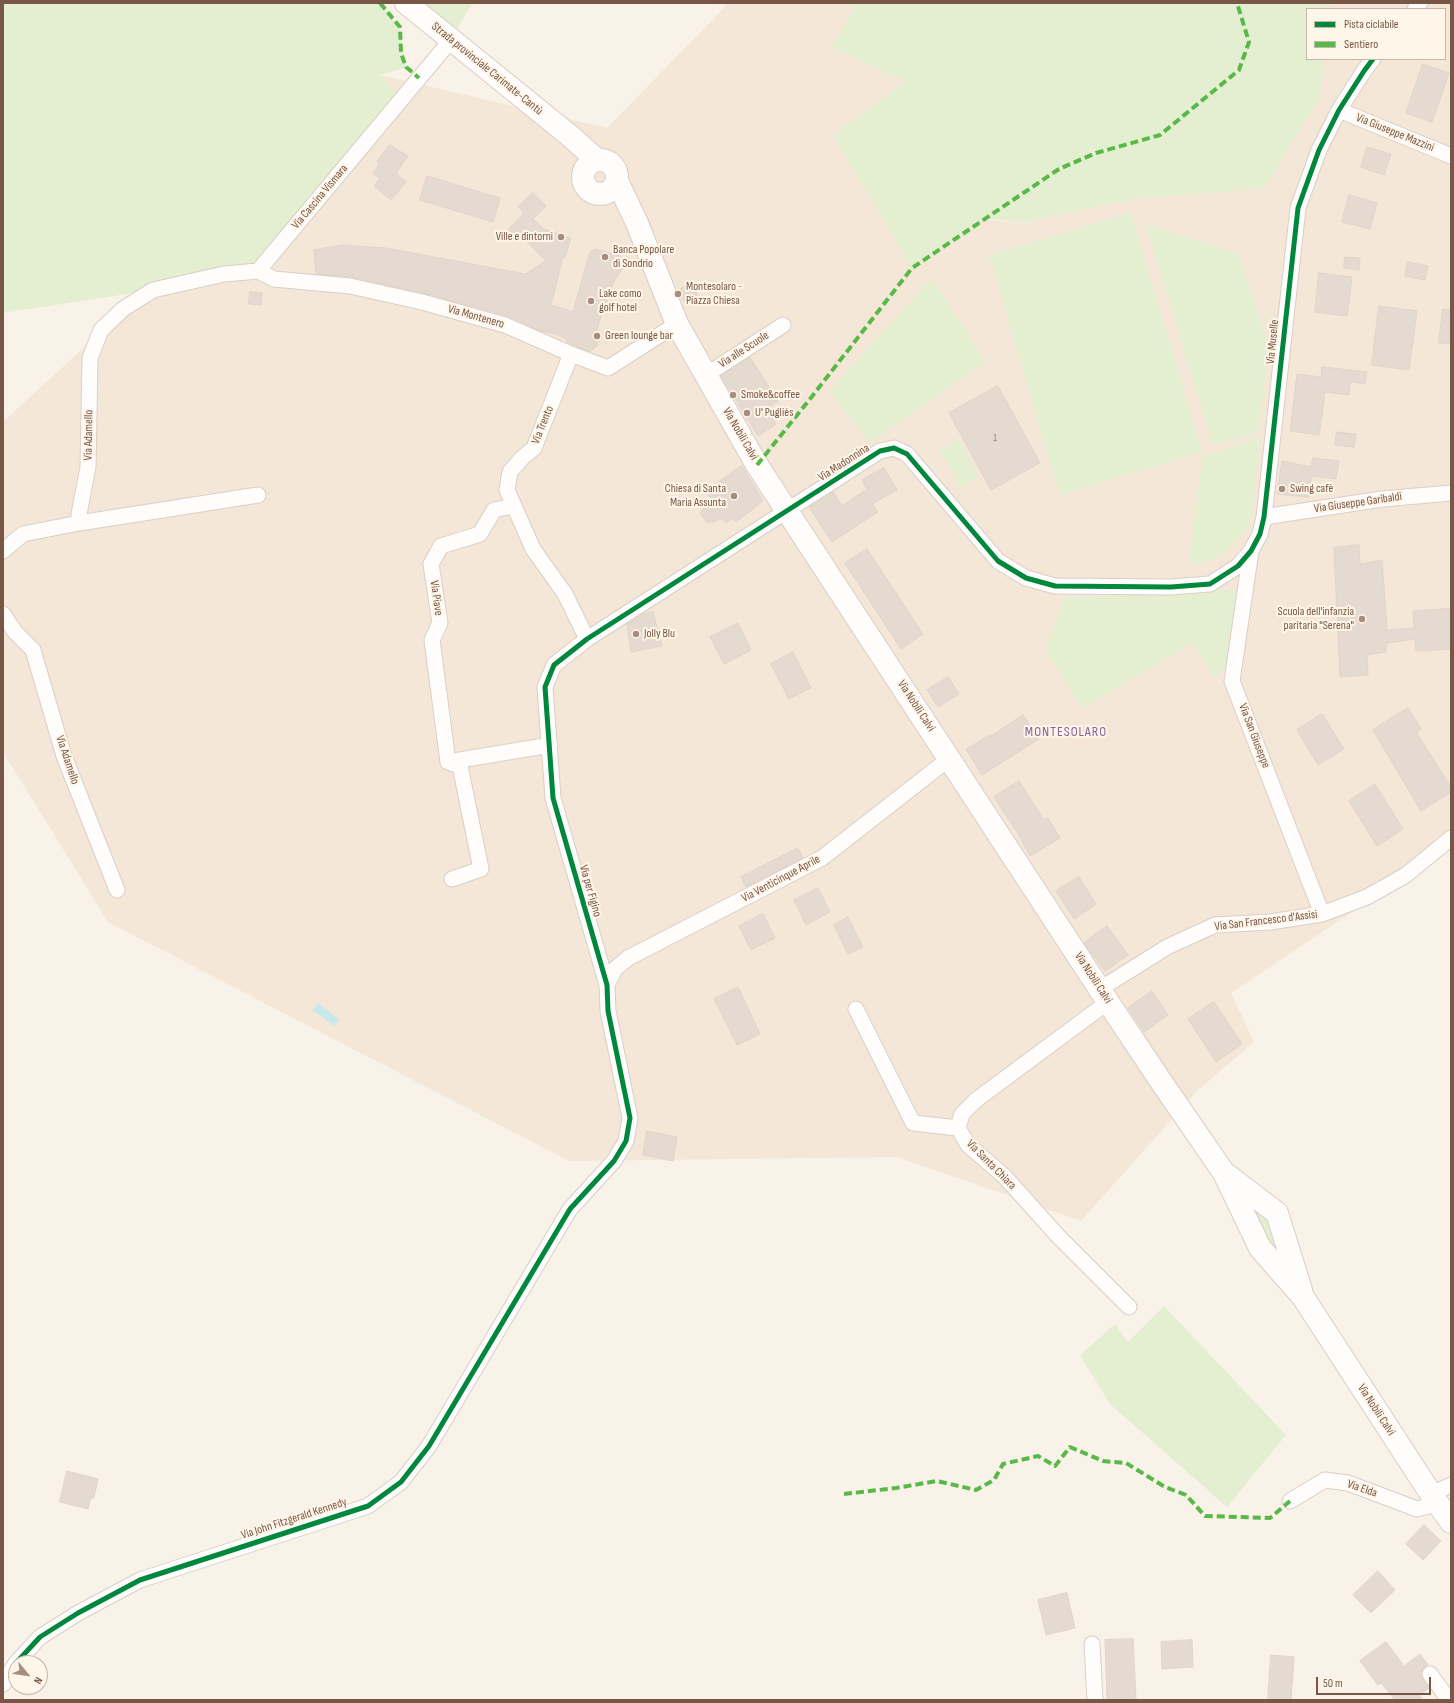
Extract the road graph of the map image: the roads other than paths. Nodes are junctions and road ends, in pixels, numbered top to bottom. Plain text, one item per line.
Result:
1 (406, 3) edge
2 (451, 40) junction
3 (1372, 60) edge
4 (1339, 110) junction
5 (1451, 156) edge
6 (590, 167) junction
7 (617, 181) junction
8 (599, 194) junction
9 (636, 223) junction
10 (258, 272) junction
11 (677, 324) junction
12 (783, 325) dead end
13 (571, 354) junction
14 (706, 375) junction
15 (1451, 493) edge
16 (258, 495) dead end
17 (513, 506) junction
18 (788, 511) junction
19 (1264, 517) junction
20 (79, 523) junction
21 (3, 551) edge
22 (1251, 551) junction
23 (1171, 587) joint
24 (3, 614) edge
25 (587, 639) junction
26 (550, 745) junction
27 (950, 758) junction
28 (448, 762) junction
29 (1451, 838) edge
30 (452, 879) dead end
31 (117, 890) dead end
32 (1322, 914) junction
33 (607, 985) junction
34 (1104, 995) junction
35 (856, 1009) dead end
36 (958, 1128) junction
37 (614, 1161) joint
38 (1224, 1173) junction
39 (1303, 1297) junction
40 (1128, 1308) dead end
41 (1451, 1485) edge
42 (1434, 1499) junction
43 (1290, 1502) dead end
44 (1451, 1522) edge
45 (1092, 1644) dead end
46 (23, 1655) edge
47 (1430, 1674) dead end
48 (1095, 1700) edge
49 (1449, 1700) edge

1 - 2 main road, Strada provinciale Carimate-Cantù
2 - 6 main road, Strada provinciale Carimate-Cantù
2 - 10 street, Via Cascina Vismara
3 - 4 street, Via Muselle
4 - 5 street, Via Giuseppe Mazzini
4 - 19 street, Via Muselle
6 - 7 main road
6 - 8 main road
7 - 8 main road
7 - 9 main road, Via Nobili Calvi
8 - 9 main road, Via Nobili Calvi
9 - 11 main road, Via Nobili Calvi
10 - 13 street, Via Montenero
10 - 20 street, Via Adamello
11 - 13 street, Via Montenero
11 - 14 main road, Via Nobili Calvi
12 - 14 street, Via alle Scuole
13 - 17 street, Via Trento
14 - 18 main road, Via Nobili Calvi
15 - 19 street, Via Giuseppe Garibaldi
16 - 20 street
17 - 25 street
17 - 28 street, Via Piave
18 - 23 street, Via Madonnina
18 - 25 street, Via Madonnina
18 - 27 main road, Via Nobili Calvi
19 - 22 street, Via Muselle
20 - 21 street
22 - 23 street, Via Muselle
22 - 32 street, Via San Giuseppe
24 - 31 street, Via Adamello
25 - 26 street, Via per Figino
26 - 28 street
26 - 33 street, Via per Figino
27 - 33 street, Via Venticinque Aprile
27 - 34 main road, Via Nobili Calvi
28 - 30 street
29 - 32 street, Via San Francesco d'Assisi
32 - 34 street, Via San Francesco d'Assisi
33 - 37 street, Via per Figino
34 - 36 street, Via San Francesco d'Assisi
34 - 38 main road, Via Nobili Calvi
35 - 36 street, Via Santa Chiara
36 - 40 street, Via Santa Chiara
37 - 46 street, Via John Fitzgerald Kennedy
38 - 39 main road, Via Nobili Calvi
38 - 39 main road, Via Nobili Calvi
39 - 42 main road, Via Nobili Calvi
41 - 42 street, Via Elda
42 - 43 street, Via Elda
42 - 44 main road, Via Nobili Calvi
45 - 48 street
47 - 49 street

